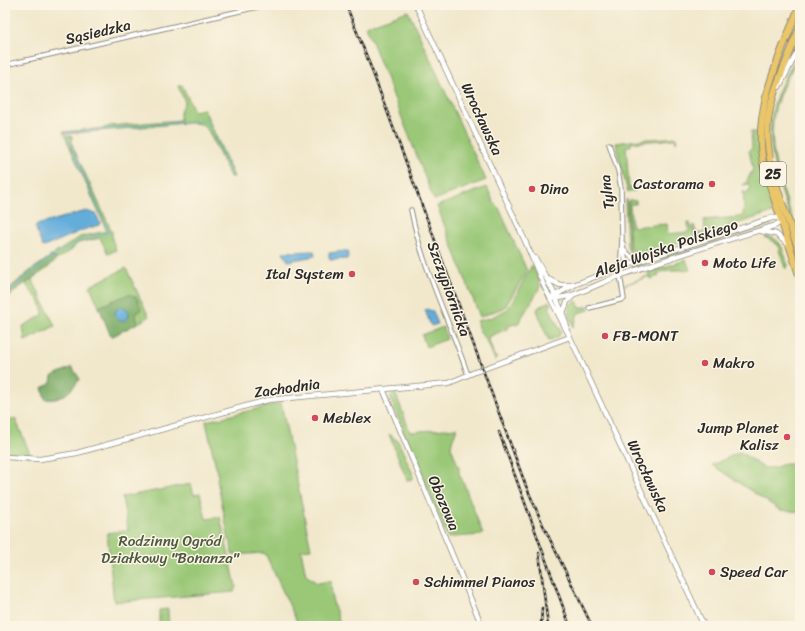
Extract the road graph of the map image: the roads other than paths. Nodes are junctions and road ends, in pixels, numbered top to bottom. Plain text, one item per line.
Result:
1 (266, 5) edge
2 (416, 5) edge
3 (800, 5) edge
4 (800, 28) edge
5 (795, 40) junction
6 (800, 47) edge
7 (5, 65) edge
8 (767, 92) junction
9 (774, 96) junction
10 (609, 144) dead end
11 (410, 210) dead end
12 (788, 217) junction
13 (781, 220) junction
14 (757, 231) junction
15 (622, 238) junction
16 (526, 243) junction
17 (790, 246) junction
18 (625, 251) junction
19 (800, 254) edge
20 (643, 260) junction
21 (626, 265) junction
22 (621, 267) junction
23 (620, 275) junction
24 (800, 278) edge
25 (548, 279) junction
26 (576, 284) junction
27 (575, 294) junction
28 (556, 297) junction
29 (550, 298) junction
30 (589, 308) dead end
31 (563, 313) junction
32 (570, 337) junction
33 (468, 375) junction
34 (383, 389) junction
35 (5, 457) edge
36 (482, 626) edge
37 (704, 626) edge

1 - 7 street, Sąsiedzka
2 - 16 street, Wrocławska
3 - 8 main road, 25
4 - 5 main road, 25
5 - 8 main road
5 - 9 main road, 25
6 - 9 street
8 - 13 main road, 25
9 - 12 main road, 25
10 - 15 street, Tylna
11 - 33 street, Szczypiornicka
12 - 13 street, Aleja Wojska Polskiego
12 - 19 main road, 25
13 - 14 street, Aleja Wojska Polskiego
13 - 17 main road, 25
13 - 20 street, Aleja Wojska Polskiego
14 - 17 street
14 - 23 street, Aleja Wojska Polskiego
15 - 18 street, Tylna
15 - 22 street, Tylna
16 - 25 street, Wrocławska
16 - 29 street, Wrocławska
17 - 24 main road, 25
18 - 20 street
18 - 21 street, Tylna
20 - 21 street, Aleja Wojska Polskiego
21 - 22 street, Aleja Wojska Polskiego
21 - 23 street
22 - 23 street, Tylna
22 - 26 street, Aleja Wojska Polskiego
23 - 27 street, Aleja Wojska Polskiego
23 - 30 street, Tylna
25 - 26 street
25 - 28 street, Wrocławska
26 - 28 street, Aleja Wojska Polskiego
27 - 28 street, Aleja Wojska Polskiego
27 - 31 street
28 - 29 street
28 - 31 street, Wrocławska
29 - 32 street, Wrocławska
31 - 32 street, Wrocławska
32 - 33 street, Zachodnia
32 - 37 street, Wrocławska
33 - 34 street, Zachodnia
34 - 35 street, Zachodnia
34 - 36 street, Obozowa

